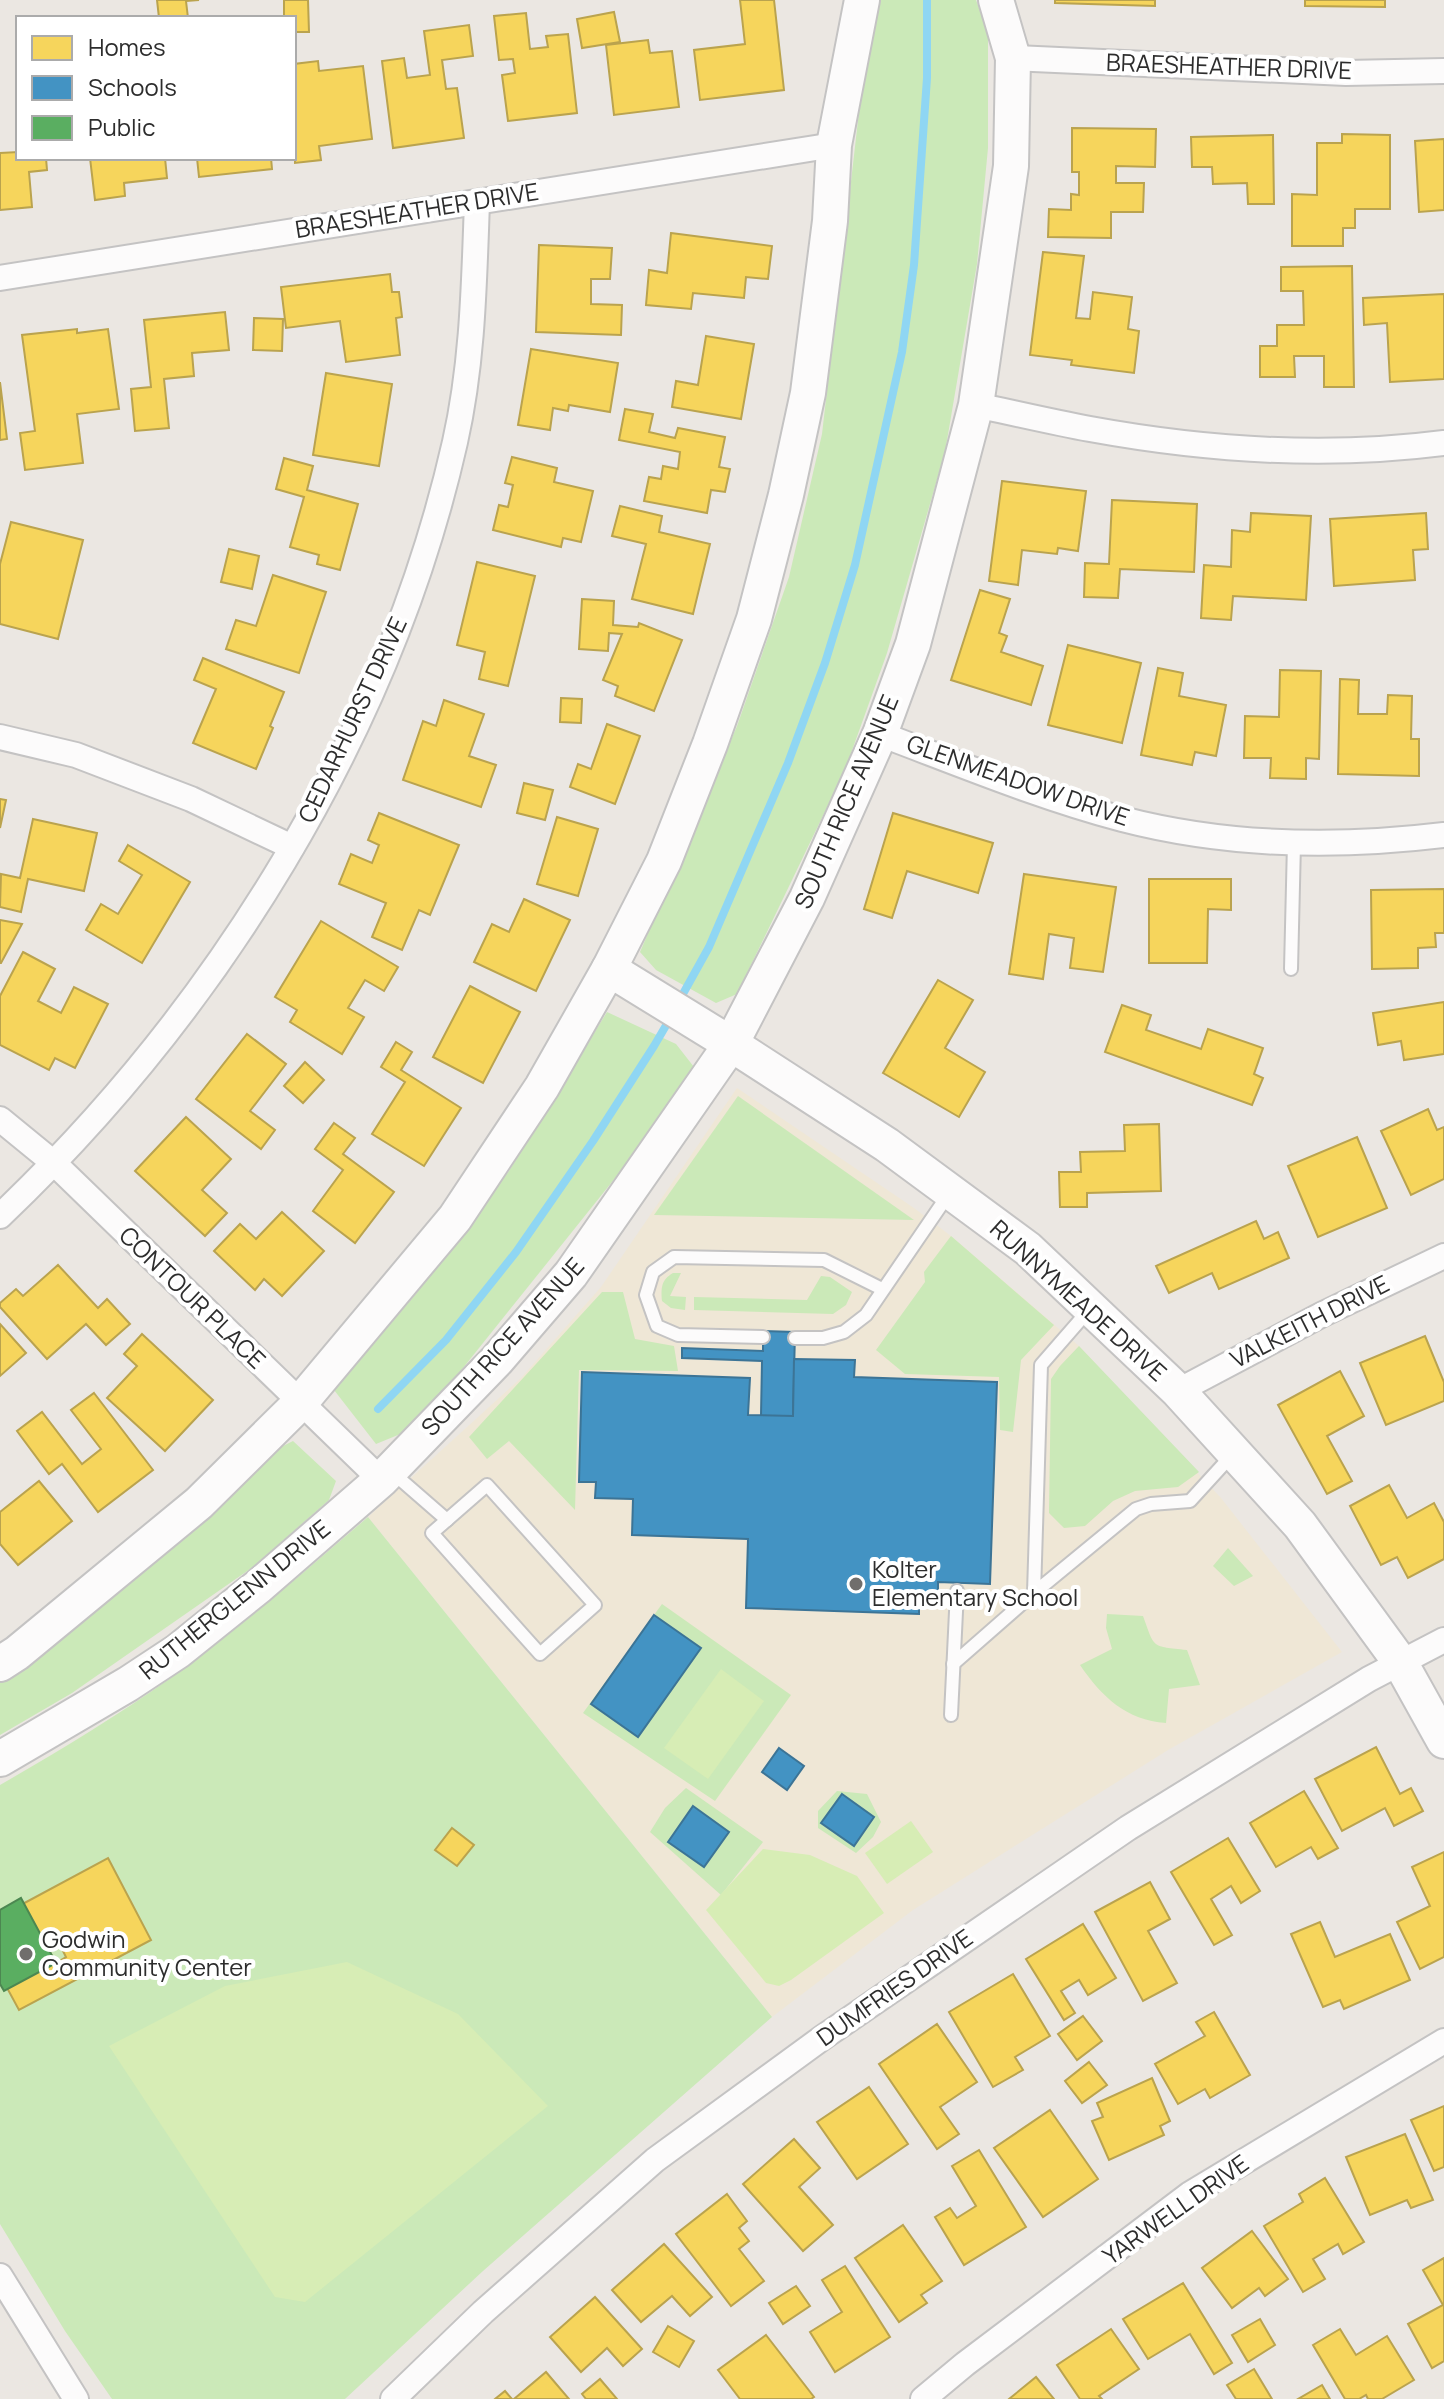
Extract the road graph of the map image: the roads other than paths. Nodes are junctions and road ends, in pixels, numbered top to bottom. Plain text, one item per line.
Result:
1 (862, 0) edge
2 (996, 0) edge
3 (1013, 58) junction
4 (1444, 71) edge
5 (834, 145) junction
6 (477, 202) junction
7 (0, 278) edge
8 (976, 405) junction
9 (1444, 443) edge
10 (880, 734) junction
11 (0, 737) edge
12 (1444, 835) edge
13 (1294, 843) junction
14 (292, 847) junction
15 (609, 969) junction
16 (1291, 969) dead end
17 (731, 1044) junction
18 (0, 1119) edge
19 (55, 1164) junction
20 (950, 1192) junction
21 (0, 1216) edge
22 (1444, 1256) edge
23 (882, 1289) junction
24 (1090, 1309) junction
25 (763, 1337) dead end
26 (795, 1338) dead end
27 (1178, 1391) junction
28 (300, 1403) junction
29 (1234, 1453) junction
30 (381, 1480) junction
31 (447, 1520) junction
32 (957, 1591) dead end
33 (1034, 1593) junction
34 (1444, 1640) edge
35 (1400, 1662) junction
36 (0, 1664) edge
37 (953, 1664) junction
38 (951, 1715) dead end
39 (1444, 1741) edge
40 (0, 1759) edge
41 (1444, 2041) edge
42 (0, 2276) edge
43 (76, 2399) edge
44 (393, 2399) edge
45 (923, 2399) edge

1 - 5 street
2 - 3 street, SOUTH RICE AVENUE
3 - 4 street, BRAESHEATHER DRIVE
3 - 8 street, SOUTH RICE AVENUE
5 - 6 street, BRAESHEATHER DRIVE
5 - 15 street
6 - 7 street, BRAESHEATHER DRIVE
6 - 14 street, CEDARHURST DRIVE
8 - 9 street
8 - 10 street, SOUTH RICE AVENUE
10 - 13 street, GLENMEADOW DRIVE
10 - 17 street, SOUTH RICE AVENUE
11 - 14 street
12 - 13 street, GLENMEADOW DRIVE
13 - 16 lane
14 - 19 street, CEDARHURST DRIVE
15 - 17 street, RUNNYMEADE DRIVE
15 - 28 street
17 - 20 street, RUNNYMEADE DRIVE
17 - 30 street, SOUTH RICE AVENUE
18 - 19 street, CONTOUR PLACE
19 - 21 street, CEDARHURST DRIVE
19 - 28 street, CONTOUR PLACE
20 - 23 lane
20 - 24 street, RUNNYMEADE DRIVE
22 - 27 street, VALKEITH DRIVE
23 - 25 lane
23 - 26 lane
24 - 27 street, RUNNYMEADE DRIVE
24 - 33 lane
27 - 29 street, RUNNYMEADE DRIVE
28 - 30 street, CONTOUR PLACE
28 - 36 street
29 - 33 lane
29 - 35 street, RUNNYMEADE DRIVE
30 - 31 lane
30 - 40 street, RUTHERGLENN DRIVE
31 - 31 lane
32 - 37 lane
33 - 37 lane
34 - 35 street, DUMFRIES DRIVE
35 - 39 street, RUNNYMEADE DRIVE
35 - 44 street, DUMFRIES DRIVE
37 - 38 lane
41 - 45 street, YARWELL DRIVE
42 - 43 street

